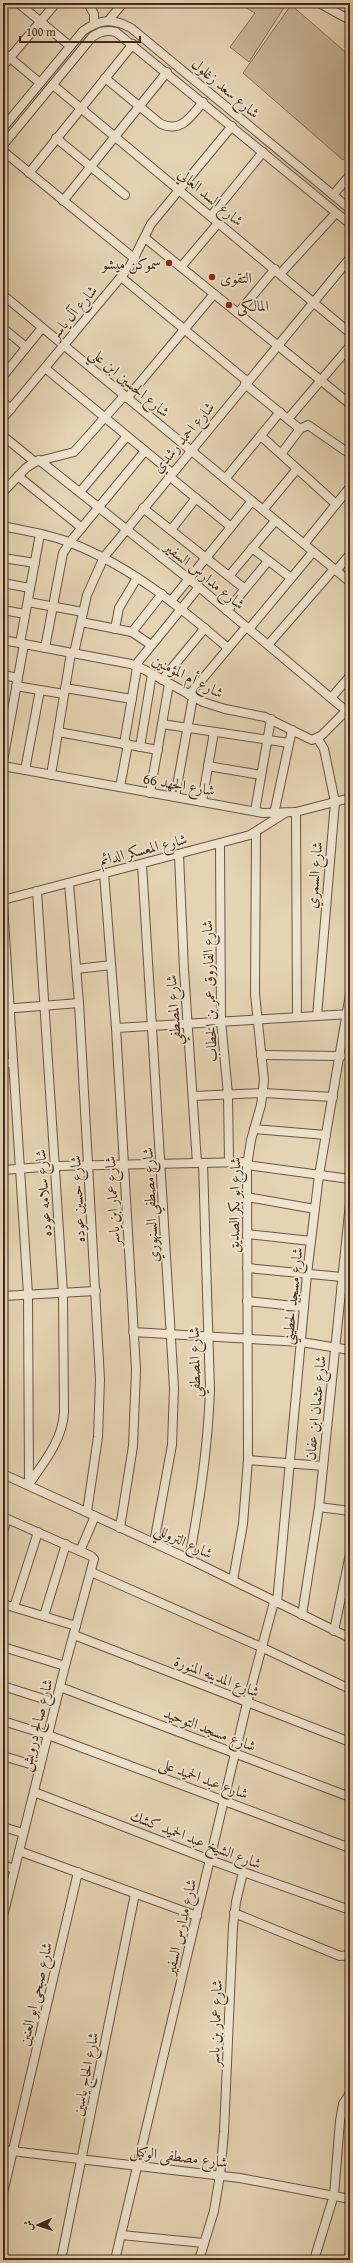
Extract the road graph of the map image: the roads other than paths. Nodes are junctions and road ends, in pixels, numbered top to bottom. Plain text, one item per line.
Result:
1 (18, 3) edge
2 (56, 3) edge
3 (88, 3) edge
4 (123, 3) edge
5 (320, 3) edge
6 (109, 20) junction
7 (350, 20) edge
8 (40, 21) junction
9 (94, 23) junction
10 (133, 44) junction
11 (70, 46) junction
12 (3, 52) edge
13 (10, 58) junction
14 (3, 66) edge
15 (167, 72) junction
16 (105, 78) junction
17 (40, 83) junction
18 (53, 85) junction
19 (203, 102) junction
20 (141, 107) junction
21 (81, 108) junction
22 (232, 126) junction
23 (3, 128) edge
24 (56, 138) junction
25 (117, 138) junction
26 (3, 145) edge
27 (3, 151) edge
28 (263, 152) junction
29 (92, 167) junction
30 (29, 173) junction
31 (350, 175) edge
32 (180, 190) junction
33 (125, 195) dead end
34 (333, 195) junction
35 (64, 201) junction
36 (350, 209) edge
37 (336, 213) junction
38 (211, 216) junction
39 (219, 222) junction
40 (350, 224) edge
41 (145, 238) junction
42 (350, 258) edge
43 (135, 260) junction
44 (181, 267) junction
45 (278, 271) junction
46 (121, 277) junction
47 (214, 294) junction
48 (3, 295) edge
49 (314, 301) junction
50 (238, 313) junction
51 (3, 328) edge
52 (42, 328) junction
53 (184, 329) junction
54 (350, 333) edge
55 (278, 345) junction
56 (64, 346) junction
57 (350, 346) edge
58 (26, 347) junction
59 (6, 366) edge
60 (45, 368) junction
61 (3, 376) edge
62 (321, 381) junction
63 (246, 383) junction
64 (125, 397) junction
65 (3, 402) edge
66 (350, 404) edge
67 (11, 408) junction
68 (280, 412) junction
69 (3, 418) edge
70 (104, 418) junction
71 (288, 419) junction
72 (300, 429) junction
73 (127, 436) junction
74 (261, 436) junction
75 (4, 440) edge
76 (191, 450) junction
77 (145, 451) junction
78 (281, 454) junction
79 (350, 454) edge
80 (37, 461) junction
81 (297, 469) junction
82 (170, 475) junction
83 (18, 476) junction
84 (225, 479) junction
85 (350, 487) edge
86 (3, 492) edge
87 (80, 492) junction
88 (196, 498) junction
89 (252, 501) junction
90 (336, 504) junction
91 (99, 507) junction
92 (143, 508) junction
93 (263, 510) junction
94 (275, 520) junction
95 (3, 526) edge
96 (231, 527) junction
97 (82, 528) junction
98 (126, 529) junction
99 (171, 530) junction
100 (40, 534) junction
101 (70, 542) junction
102 (304, 544) junction
103 (252, 548) junction
104 (313, 552) junction
105 (350, 554) edge
106 (104, 557) junction
107 (3, 558) edge
108 (206, 558) junction
109 (268, 561) junction
110 (35, 563) junction
111 (335, 570) junction
112 (229, 576) junction
113 (137, 578) junction
114 (291, 578) junction
115 (189, 579) junction
116 (350, 582) edge
117 (3, 583) edge
118 (199, 587) junction
119 (30, 588) junction
120 (245, 589) junction
121 (162, 594) junction
122 (170, 601) junction
123 (28, 602) junction
124 (52, 606) junction
125 (182, 608) junction
126 (3, 610) edge
127 (227, 611) junction
128 (83, 612) junction
129 (26, 614) junction
130 (81, 622) junction
131 (205, 628) junction
132 (247, 628) junction
133 (115, 629) junction
134 (132, 632) junction
135 (3, 640) edge
136 (22, 644) junction
137 (151, 645) junction
138 (268, 645) junction
139 (45, 648) junction
140 (228, 648) junction
141 (73, 653) junction
142 (137, 666) junction
143 (152, 674) junction
144 (3, 675) edge
145 (350, 676) edge
146 (17, 682) junction
147 (166, 682) junction
148 (40, 690) junction
149 (65, 691) junction
150 (191, 696) junction
151 (331, 698) junction
152 (132, 699) junction
153 (348, 712) edge
154 (271, 719) junction
155 (162, 724) junction
156 (187, 728) junction
157 (292, 730) junction
158 (6, 732) edge
159 (58, 732) junction
160 (214, 732) junction
161 (318, 739) junction
162 (268, 740) junction
163 (289, 743) junction
164 (126, 744) junction
165 (140, 747) junction
166 (158, 750) junction
167 (3, 761) edge
168 (3, 766) edge
169 (208, 766) junction
170 (25, 770) junction
171 (51, 775) junction
172 (261, 775) junction
173 (120, 787) junction
174 (150, 793) junction
175 (175, 797) junction
176 (350, 798) edge
177 (202, 802) junction
178 (335, 802) junction
179 (255, 811) junction
180 (296, 812) junction
181 (285, 813) junction
182 (274, 814) junction
183 (256, 833) junction
184 (220, 844) junction
185 (179, 855) junction
186 (142, 864) junction
187 (104, 873) junction
188 (69, 883) junction
189 (37, 891) junction
190 (3, 900) edge
191 (3, 904) edge
192 (111, 965) junction
193 (77, 969) junction
194 (350, 994) edge
195 (79, 1003) junction
196 (45, 1005) junction
197 (6, 1008) edge
198 (349, 1014) edge
199 (317, 1016) junction
200 (297, 1017) junction
201 (256, 1019) junction
202 (221, 1021) junction
203 (188, 1023) junction
204 (153, 1025) junction
205 (116, 1028) junction
206 (262, 1055) junction
207 (341, 1056) junction
208 (3, 1063) edge
209 (13, 1063) junction
210 (263, 1093) junction
211 (228, 1094) junction
212 (193, 1096) junction
213 (333, 1097) junction
214 (254, 1129) junction
215 (326, 1135) junction
216 (230, 1162) junction
217 (200, 1163) junction
218 (247, 1163) junction
219 (162, 1164) junction
220 (124, 1165) junction
221 (56, 1166) junction
222 (89, 1166) junction
223 (21, 1169) junction
224 (3, 1170) edge
225 (319, 1175) junction
226 (350, 1179) edge
227 (247, 1197) junction
228 (350, 1203) edge
229 (315, 1209) junction
230 (247, 1234) junction
231 (312, 1241) junction
232 (247, 1268) junction
233 (307, 1274) junction
234 (342, 1278) junction
235 (96, 1291) junction
236 (63, 1292) junction
237 (28, 1294) junction
238 (3, 1296) edge
239 (247, 1301) junction
240 (304, 1307) junction
241 (133, 1332) junction
242 (171, 1334) junction
243 (208, 1337) junction
244 (248, 1340) junction
245 (301, 1342) junction
246 (335, 1348) junction
247 (350, 1350) edge
248 (248, 1460) junction
249 (289, 1463) junction
250 (323, 1466) junction
251 (3, 1474) edge
252 (29, 1484) junction
253 (319, 1507) junction
254 (350, 1511) edge
255 (87, 1512) junction
256 (95, 1516) junction
257 (5, 1518) edge
258 (120, 1528) junction
259 (3, 1532) edge
260 (38, 1532) junction
261 (154, 1543) junction
262 (66, 1544) junction
263 (80, 1551) junction
264 (350, 1554) edge
265 (190, 1559) junction
266 (91, 1572) junction
267 (233, 1580) junction
268 (276, 1603) junction
269 (3, 1604) edge
270 (14, 1608) junction
271 (44, 1616) junction
272 (302, 1616) junction
273 (76, 1626) junction
274 (334, 1631) junction
275 (74, 1635) junction
276 (350, 1638) edge
277 (3, 1647) edge
278 (260, 1647) junction
279 (65, 1666) junction
280 (3, 1686) edge
281 (60, 1687) junction
282 (350, 1689) edge
283 (56, 1703) junction
284 (247, 1703) junction
285 (3, 1721) edge
286 (48, 1736) junction
287 (350, 1742) edge
288 (235, 1754) junction
289 (3, 1756) edge
290 (40, 1767) junction
291 (34, 1792) junction
292 (350, 1797) edge
293 (224, 1800) junction
294 (3, 1827) edge
295 (23, 1833) junction
296 (350, 1848) edge
297 (19, 1851) junction
298 (210, 1860) junction
299 (3, 1865) edge
300 (14, 1869) junction
301 (78, 1872) junction
302 (243, 1872) junction
303 (135, 1894) junction
304 (4, 1905) edge
305 (350, 1910) edge
306 (234, 1913) junction
307 (3, 1916) edge
308 (197, 1916) junction
309 (350, 1955) edge
310 (350, 2093) edge
311 (3, 2150) edge
312 (13, 2151) junction
313 (82, 2159) junction
314 (137, 2166) junction
315 (220, 2176) junction
316 (3, 2193) edge
317 (334, 2195) junction
318 (350, 2199) edge
319 (121, 2235) junction
320 (204, 2243) junction
321 (61, 2260) edge
322 (114, 2260) edge
323 (199, 2260) edge
324 (314, 2260) edge

1 - 8 street
2 - 8 street
3 - 9 street
4 - 6 street
5 - 7 street
6 - 9 street, شارع سعد زغلول
6 - 34 street, شارع سعد زغلول
8 - 11 street
8 - 13 street
9 - 11 street
10 - 15 street, شارع سعد زغلول
10 - 16 street
10 - 18 street, شارع سعد زغلول
11 - 17 street
12 - 13 street
13 - 14 street
13 - 17 street
15 - 19 street, شارع سعد زغلول
15 - 20 street
16 - 20 street
16 - 21 street
17 - 23 street
18 - 21 street, شارع السد العالي
18 - 26 street
19 - 20 street
19 - 22 street, شارع سعد زغلول
20 - 25 street
21 - 24 street
21 - 25 street, شارع السد العالي
22 - 28 street, شارع سعد زغلول
22 - 32 street, شارع آل ياسر
24 - 29 street
24 - 30 street
25 - 29 street
25 - 32 street, شارع السد العالي
27 - 30 street
28 - 37 street, شارع سعد زغلول
28 - 38 street
29 - 33 street
29 - 35 street
30 - 35 street
31 - 34 street
32 - 38 street, شارع السد العالي
32 - 41 street, شارع آل ياسر
34 - 36 street, شارع سعد زغلول
35 - 43 street
37 - 40 street, شارع سعد زغلول
37 - 45 street
38 - 39 street, شارع السد العالي
39 - 44 street
39 - 45 street, شارع السد العالي
41 - 43 street, شارع آل ياسر
41 - 44 street
42 - 49 street, شارع احمد رشدي
43 - 46 street, شارع آل ياسر
44 - 47 street
45 - 49 street, شارع السد العالي
45 - 50 street
46 - 53 street
46 - 56 street, شارع آل ياسر
47 - 50 street
47 - 53 street
48 - 52 street, شارع الحسين ابن علي
49 - 54 street, شارع السد العالي
49 - 55 street, شارع احمد رشدي
50 - 55 street
51 - 58 street
52 - 56 street, شارع الحسين ابن علي
52 - 58 street
53 - 63 street
53 - 64 street
55 - 62 street
55 - 63 street, شارع احمد رشدي
56 - 60 street, شارع آل ياسر
56 - 64 street, شارع الحسين ابن علي
57 - 62 street
58 - 59 street
59 - 61 street
60 - 67 street, شارع آل ياسر
60 - 70 street
62 - 66 street
62 - 71 street
63 - 68 street
63 - 76 street, شارع احمد رشدي
64 - 70 street
64 - 76 street, شارع الحسين ابن علي
65 - 67 street
67 - 69 street, شارع آل ياسر
68 - 71 street
68 - 74 street
70 - 73 street
70 - 80 street
71 - 72 street
72 - 78 street
72 - 79 street
73 - 77 street
73 - 87 street
74 - 78 street
74 - 84 street
75 - 80 street, شارع مدارس السفير
76 - 82 street, شارع احمد رشدي
76 - 84 street, شارع الحسين ابن علي
77 - 82 street
77 - 91 street
78 - 81 street
80 - 83 street
80 - 87 street, شارع مدارس السفير
81 - 90 street
81 - 93 street
82 - 88 street
82 - 92 street, شارع احمد رشدي
83 - 86 street
83 - 97 street
84 - 89 street, شارع الحسين ابن علي
85 - 90 street
87 - 91 street, شارع مدارس السفير
88 - 96 street
88 - 99 street
89 - 93 street, شارع الحسين ابن علي
89 - 96 street
90 - 102 street
91 - 97 street
91 - 98 street, شارع مدارس السفير
92 - 98 street, شارع احمد رشدي
92 - 99 street
93 - 94 street, شارع الحسين ابن علي
94 - 102 street, شارع الحسين ابن علي
94 - 103 street
95 - 100 street
96 - 108 street
97 - 101 street
98 - 106 street, شارع احمد رشدي
98 - 115 street, شارع مدارس السفير
99 - 108 street
100 - 101 street
100 - 110 street
101 - 106 street
101 - 124 street
102 - 104 street, شارع الحسين ابن علي
103 - 109 street
103 - 112 street
104 - 111 street, شارع الحسين ابن علي
104 - 114 street
105 - 111 street
106 - 113 street
106 - 128 street, شارع احمد رشدي
107 - 110 street
108 - 112 street
108 - 115 street
109 - 114 street
109 - 120 street
110 - 119 street
111 - 116 street, شارع الحسين ابن علي
111 - 138 street
112 - 120 street
113 - 121 street
113 - 133 street
114 - 132 street
115 - 118 street, شارع مدارس السفير
115 - 122 street
117 - 119 street
118 - 125 street
118 - 127 street, شارع مدارس السفير
119 - 123 street
120 - 127 street
121 - 122 street
121 - 134 street
122 - 125 street
123 - 124 street
123 - 129 street
124 - 128 street
124 - 139 street
125 - 131 street
125 - 137 street
126 - 129 street
127 - 132 street, شارع مدارس السفير
128 - 130 street, شارع احمد رشدي
129 - 136 street
130 - 133 street
130 - 141 street, شارع احمد رشدي
131 - 140 street
131 - 147 street
132 - 138 street, شارع مدارس السفير
132 - 140 street
133 - 134 street
134 - 137 street
135 - 136 street, شارع أم المؤمنين
136 - 139 street, شارع أم المؤمنين
136 - 146 street
137 - 142 street
138 - 151 street, شارع مدارس السفير
139 - 141 street, شارع أم المؤمنين
140 - 150 street
141 - 142 street, شارع أم المؤمنين
141 - 149 street, شارع احمد رشدي
142 - 143 street, شارع أم المؤمنين
142 - 152 street
143 - 147 street, شارع أم المؤمنين
143 - 165 street
144 - 146 street
145 - 151 street
146 - 148 street
146 - 158 street
147 - 150 street, شارع أم المؤمنين
147 - 155 street
148 - 149 street
148 - 170 street
149 - 152 street
149 - 159 street, شارع احمد رشدي
150 - 154 street, شارع أم المؤمنين
150 - 156 street
151 - 153 street, شارع مدارس السفير
152 - 164 street
153 - 161 street
154 - 157 street, شارع أم المؤمنين
154 - 162 street
155 - 156 street
155 - 166 street
156 - 160 street
156 - 175 street
157 - 161 street, شارع أم المؤمنين
157 - 163 street
158 - 167 street
159 - 164 street
159 - 171 street, شارع احمد رشدي
160 - 162 street
160 - 169 street
161 - 178 street, شارع السمري
162 - 163 street
162 - 172 street
163 - 182 street
164 - 165 street
164 - 173 street
165 - 166 street
166 - 174 street
168 - 170 street, شارع الجهد 66
169 - 172 street
169 - 177 street
170 - 171 street, شارع الجهد 66
171 - 173 street, شارع الجهد 66
172 - 179 street
173 - 174 street, شارع الجهد 66
174 - 175 street, شارع الجهد 66
175 - 177 street, شارع الجهد 66
176 - 178 street, شارع الجهد 66
177 - 179 street, شارع الجهد 66
178 - 180 street, شارع الجهد 66
178 - 199 street, شارع السمري
179 - 182 street, شارع الجهد 66
180 - 181 street, شارع الجهد 66
180 - 200 street
181 - 182 street, شارع الجهد 66
181 - 183 street, شارع المعسكر الدائم
183 - 184 street, شارع المعسكر الدائم
183 - 201 street, شارع ابو بكر الصديق
184 - 185 street, شارع المعسكر الدائم
184 - 202 street, شارع الفاروق عمر بن الخطاب
185 - 186 street, شارع المعسكر الدائم
185 - 203 street, شارع المصطفي
186 - 187 street, شارع المعسكر الدائم
186 - 204 street, شارع مصطفي السنهوري
187 - 188 street, شارع المعسكر الدائم
187 - 192 street, شارع عمار ابن ياسر
188 - 189 street, شارع المعسكر الدائم
188 - 193 street, شارع حسين عوده
189 - 190 street, شارع المعسكر الدائم
189 - 196 street, شارع سلامه عوده
191 - 197 street
192 - 193 street
192 - 205 street, شارع عمار ابن ياسر
193 - 195 street, شارع حسين عوده
194 - 198 street, شارع مسجد الحطيني
195 - 196 street
195 - 222 street, شارع حسين عوده
196 - 197 street
196 - 221 street, شارع سلامه عوده
197 - 209 street
198 - 199 street
198 - 207 street, شارع مسجد الحطيني
199 - 200 street
200 - 201 street
201 - 202 street
201 - 206 street, شارع ابو بكر الصديق
202 - 203 street
202 - 211 street, شارع الفاروق عمر بن الخطاب
203 - 204 street
203 - 212 street, شارع المصطفي
204 - 205 street
204 - 219 street, شارع مصطفي السنهوري
205 - 220 street, شارع عمار ابن ياسر
206 - 207 street
206 - 210 street, شارع ابو بكر الصديق
207 - 213 street, شارع مسجد الحطيني
208 - 209 street
209 - 223 street
210 - 211 street
210 - 213 street
210 - 214 street, شارع ابو بكر الصديق
211 - 212 street
211 - 216 street, شارع الفاروق عمر بن الخطاب
212 - 217 street, شارع المصطفي
213 - 215 street, شارع مسجد الحطيني
214 - 215 street
214 - 218 street, شارع ابو بكر الصديق
215 - 225 street, شارع مسجد الحطيني
216 - 217 street
216 - 218 street
217 - 219 street
217 - 243 street, شارع المصطفي
218 - 225 street
218 - 227 street, شارع ابو بكر الصديق
219 - 220 street
219 - 242 street, شارع مصطفي السنهوري
220 - 222 street
220 - 241 street, شارع عمار ابن ياسر
221 - 222 street
221 - 223 street
221 - 236 street, شارع سلامه عوده
222 - 235 street, شارع حسين عوده
223 - 224 street
223 - 237 street
225 - 226 street
225 - 229 street, شارع مسجد الحطيني
227 - 229 street
227 - 230 street, شارع ابو بكر الصديق
228 - 234 street, شارع عثمان ابن عفان
229 - 231 street, شارع مسجد الحطيني
230 - 231 street
230 - 232 street, شارع ابو بكر الصديق
231 - 233 street, شارع مسجد الحطيني
232 - 233 street
232 - 239 street, شارع ابو بكر الصديق
233 - 234 street
233 - 240 street, شارع مسجد الحطيني
234 - 246 street, شارع عثمان ابن عفان
235 - 236 street
235 - 255 street, شارع حسين عوده
236 - 237 street
236 - 252 street, شارع سلامه عوده
237 - 238 street
237 - 252 street
239 - 240 street
239 - 244 street, شارع ابو بكر الصديق
240 - 245 street, شارع مسجد الحطيني
241 - 242 street
241 - 258 street, شارع عمار ابن ياسر
242 - 243 street
242 - 261 street, شارع مصطفي السنهوري
243 - 244 street
243 - 265 street, شارع المصطفي
244 - 245 street
244 - 248 street, شارع ابو بكر الصديق
245 - 246 street
245 - 249 street, شارع مسجد الحطيني
246 - 247 street
246 - 250 street, شارع عثمان ابن عفان
248 - 249 street
248 - 267 street, شارع ابو بكر الصديق
249 - 250 street
249 - 268 street, شارع مسجد الحطيني
250 - 253 street, شارع عثمان ابن عفان
251 - 252 street, شارع التروللي
252 - 255 street, شارع التروللي
253 - 254 street
253 - 272 street, شارع عثمان ابن عفان
255 - 256 street, شارع التروللي
256 - 258 street, شارع التروللي
256 - 263 street
257 - 259 street
257 - 260 street
258 - 261 street, شارع التروللي
260 - 262 street
260 - 270 street
261 - 265 street, شارع التروللي
262 - 263 street
262 - 271 street
263 - 266 street, شارع صالح درويش
264 - 274 street
265 - 267 street, شارع التروللي
266 - 273 street, شارع صالح درويش
266 - 278 street
267 - 268 street, شارع التروللي
268 - 272 street, شارع التروللي
268 - 278 street, شارع مدارس السفير
269 - 270 street
270 - 271 street
271 - 273 street
272 - 274 street, شارع التروللي
273 - 275 street, شارع صالح درويش
274 - 276 street, شارع التروللي
275 - 279 street, شارع صالح درويش
275 - 284 street, شارع المدينه المنورة
277 - 279 street
278 - 282 street
278 - 284 street, شارع مدارس السفير
279 - 281 street, شارع صالح درويش
280 - 283 street
281 - 283 street, شارع صالح درويش
281 - 288 street, شارع مسجد التوحيد
283 - 286 street, شارع صالح درويش
284 - 287 street, شارع المدينه المنورة
284 - 288 street, شارع مدارس السفير
285 - 286 street, شارع عبد الحميد على
286 - 290 street, شارع صالح درويش
286 - 293 street, شارع عبد الحميد على
288 - 292 street, شارع مسجد التوحيد
288 - 293 street, شارع مدارس السفير
289 - 290 street
290 - 291 street, شارع صالح درويش
291 - 295 street, شارع صالح درويش
291 - 298 street, شارع الشيخ عبد الحميد كشك
293 - 296 street, شارع عبد الحميد على
293 - 298 street, شارع مدارس السفير
294 - 295 street
295 - 297 street, شارع صالح درويش
297 - 300 street, شارع صالح درويش
297 - 301 street
298 - 302 street, شارع الشيخ عبد الحميد كشك
298 - 308 street, شارع مدارس السفير
299 - 300 street
300 - 304 street, شارع صالح درويش
301 - 303 street
301 - 312 street, شارع صبحى ابو العنين
302 - 305 street, شارع الشيخ عبد الحميد كشك
302 - 306 street, شارع عمار بن ياسر
303 - 308 street
303 - 313 street, شارع الحاج ياسين
304 - 307 street, شارع صالح درويش
306 - 309 street
306 - 315 street, شارع عمار بن ياسر
308 - 314 street, شارع مدارس السفير
310 - 317 street
311 - 312 street, شارع مصطفى الوكيل
312 - 313 street, شارع مصطفى الوكيل
312 - 316 street, شارع صبحى ابو العنين
313 - 314 street, شارع مصطفى الوكيل
313 - 321 street, شارع الحاج ياسين
314 - 315 street, شارع مصطفى الوكيل
314 - 319 street, شارع مدارس السفير
315 - 317 street, شارع مصطفى الوكيل
315 - 320 street, شارع عمار بن ياسر
317 - 318 street, شارع مصطفى الوكيل
317 - 324 street
319 - 320 street
319 - 322 street, شارع مدارس السفير
320 - 323 street, شارع عمار بن ياسر

